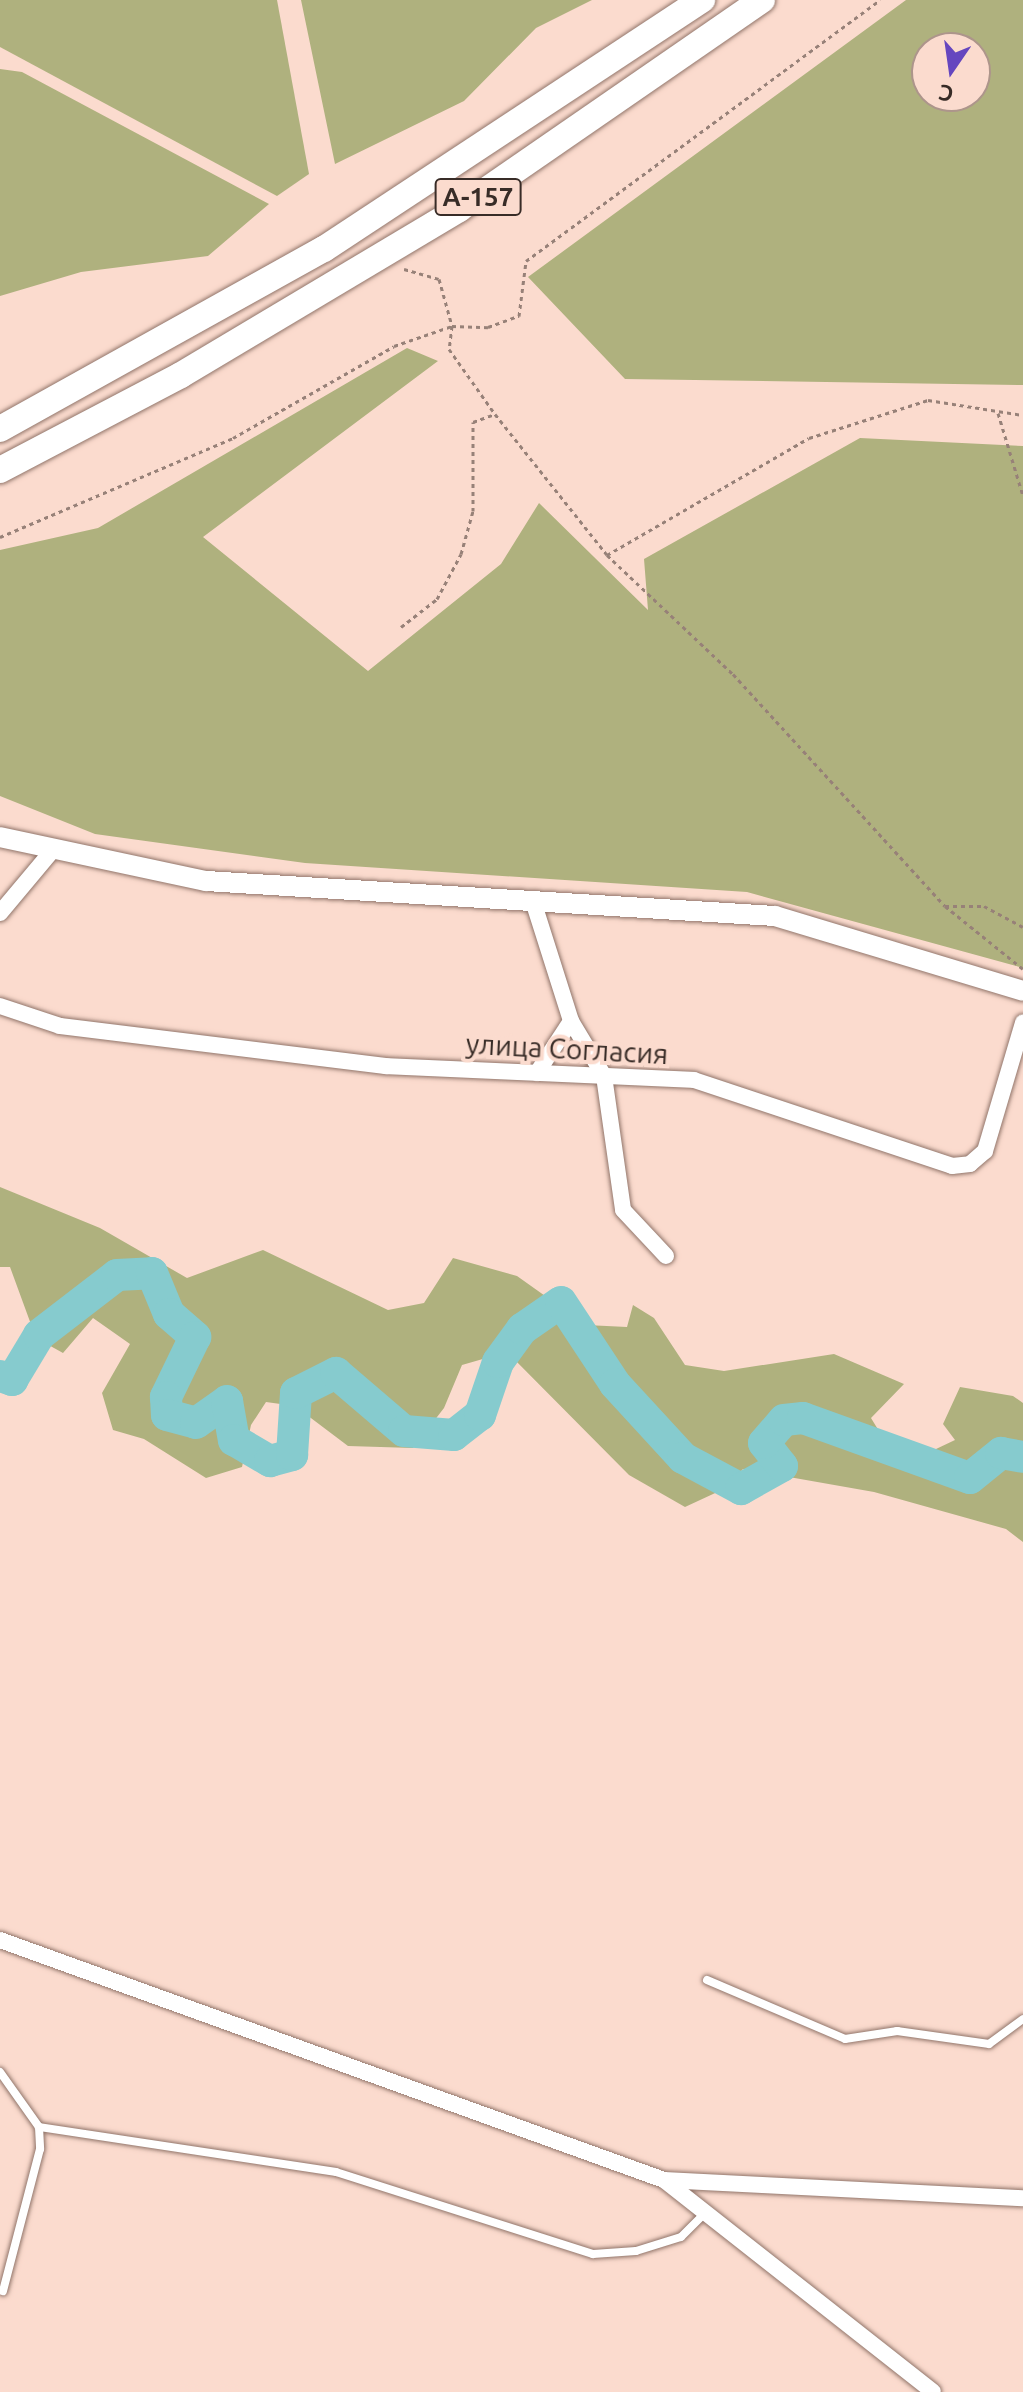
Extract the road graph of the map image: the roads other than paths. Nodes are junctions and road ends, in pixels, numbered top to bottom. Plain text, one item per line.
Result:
1 (702, 0) edge
2 (762, 0) edge
3 (0, 429) edge
4 (0, 470) edge
5 (0, 837) edge
6 (52, 851) junction
7 (533, 901) junction
8 (0, 913) edge
9 (1023, 991) edge
10 (0, 1006) edge
11 (571, 1021) junction
12 (1023, 1023) edge
13 (537, 1073) junction
14 (604, 1076) junction
15 (666, 1256) dead end
16 (0, 1940) edge
17 (707, 1980) dead end
18 (1023, 2019) edge
19 (0, 2072) edge
20 (39, 2127) junction
21 (664, 2180) junction
22 (1023, 2198) edge
23 (705, 2213) junction
24 (3, 2291) dead end
25 (933, 2392) edge

1 - 3 main road, А-157
2 - 4 main road, А-157
5 - 6 street
6 - 7 street
6 - 8 street
7 - 9 street
7 - 11 street
10 - 13 street, улица Согласия
11 - 13 street
11 - 14 street
12 - 14 street, улица Согласия
13 - 14 street, улица Согласия
14 - 15 street
16 - 21 street
17 - 18 lane
19 - 20 lane
20 - 23 lane
20 - 24 lane
21 - 22 street
21 - 23 street
23 - 25 street

